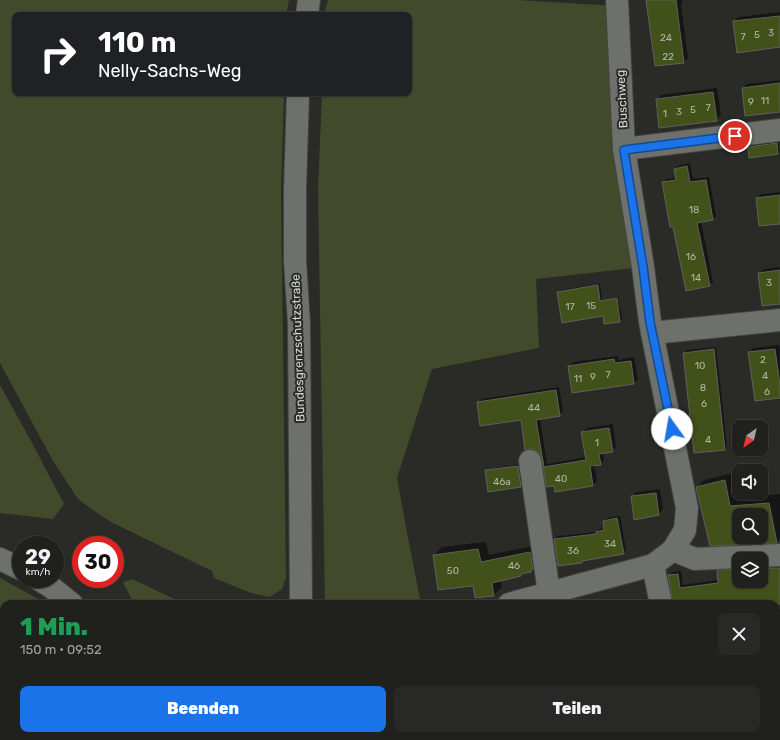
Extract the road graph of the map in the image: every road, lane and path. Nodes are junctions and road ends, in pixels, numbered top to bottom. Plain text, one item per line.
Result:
1 (309, 0) edge
2 (617, 0) edge
3 (307, 12) edge
4 (298, 96) edge
5 (780, 130) edge
6 (624, 150) junction
7 (780, 320) edge
8 (652, 333) junction
9 (530, 461) dead end
10 (673, 550) junction
11 (780, 555) edge
12 (0, 560) edge
13 (12, 565) edge
14 (653, 565) junction
15 (52, 588) edge
16 (549, 593) junction
17 (67, 600) edge
18 (302, 600) edge
19 (524, 600) edge
20 (660, 600) edge

1 - 3 street
2 - 6 street, Buschweg
4 - 18 street, Bundesgrenzschutzstraße
5 - 6 street
6 - 8 street, Buschweg
7 - 8 street
8 - 10 street, Buschweg
9 - 16 street
10 - 11 street
10 - 14 street
12 - 13 street
14 - 16 street
14 - 20 street
15 - 17 street
16 - 19 street

